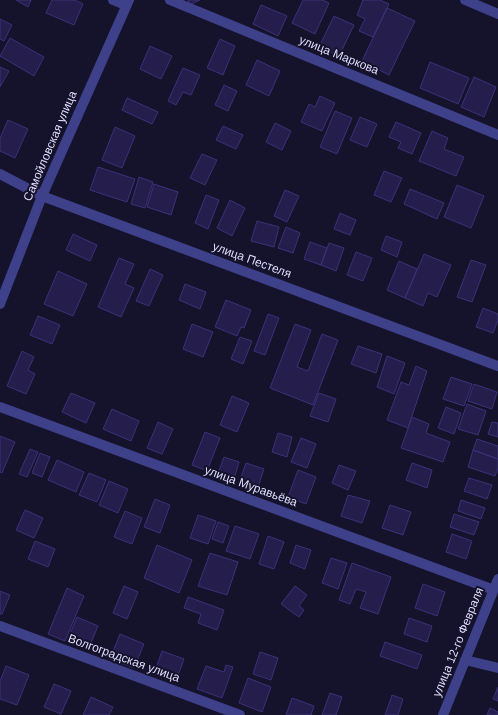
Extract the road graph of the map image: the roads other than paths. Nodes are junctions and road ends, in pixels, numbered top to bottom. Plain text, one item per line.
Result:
1 (113, 0) edge
2 (170, 0) edge
3 (464, 0) edge
4 (127, 3) edge
5 (498, 14) edge
6 (498, 135) edge
7 (0, 174) edge
8 (42, 196) junction
9 (0, 304) edge
10 (498, 366) edge
11 (0, 407) edge
12 (498, 579) edge
13 (494, 590) junction
14 (0, 626) edge
15 (465, 660) junction
16 (498, 668) edge
17 (240, 715) edge
18 (443, 715) edge

1 - 4 street
2 - 6 street, улица Маркова
3 - 5 street
4 - 8 street, Самойловская улица
7 - 8 street, улица Пестеля
8 - 9 street, Самойловская улица
8 - 10 street, улица Пестеля
11 - 13 street, улица Муравьёва
12 - 13 street, улица 12-го Февраля
13 - 15 street, улица 12-го Февраля
14 - 17 street, Волгоградская улица
15 - 16 street
15 - 18 street, улица 12-го Февраля

